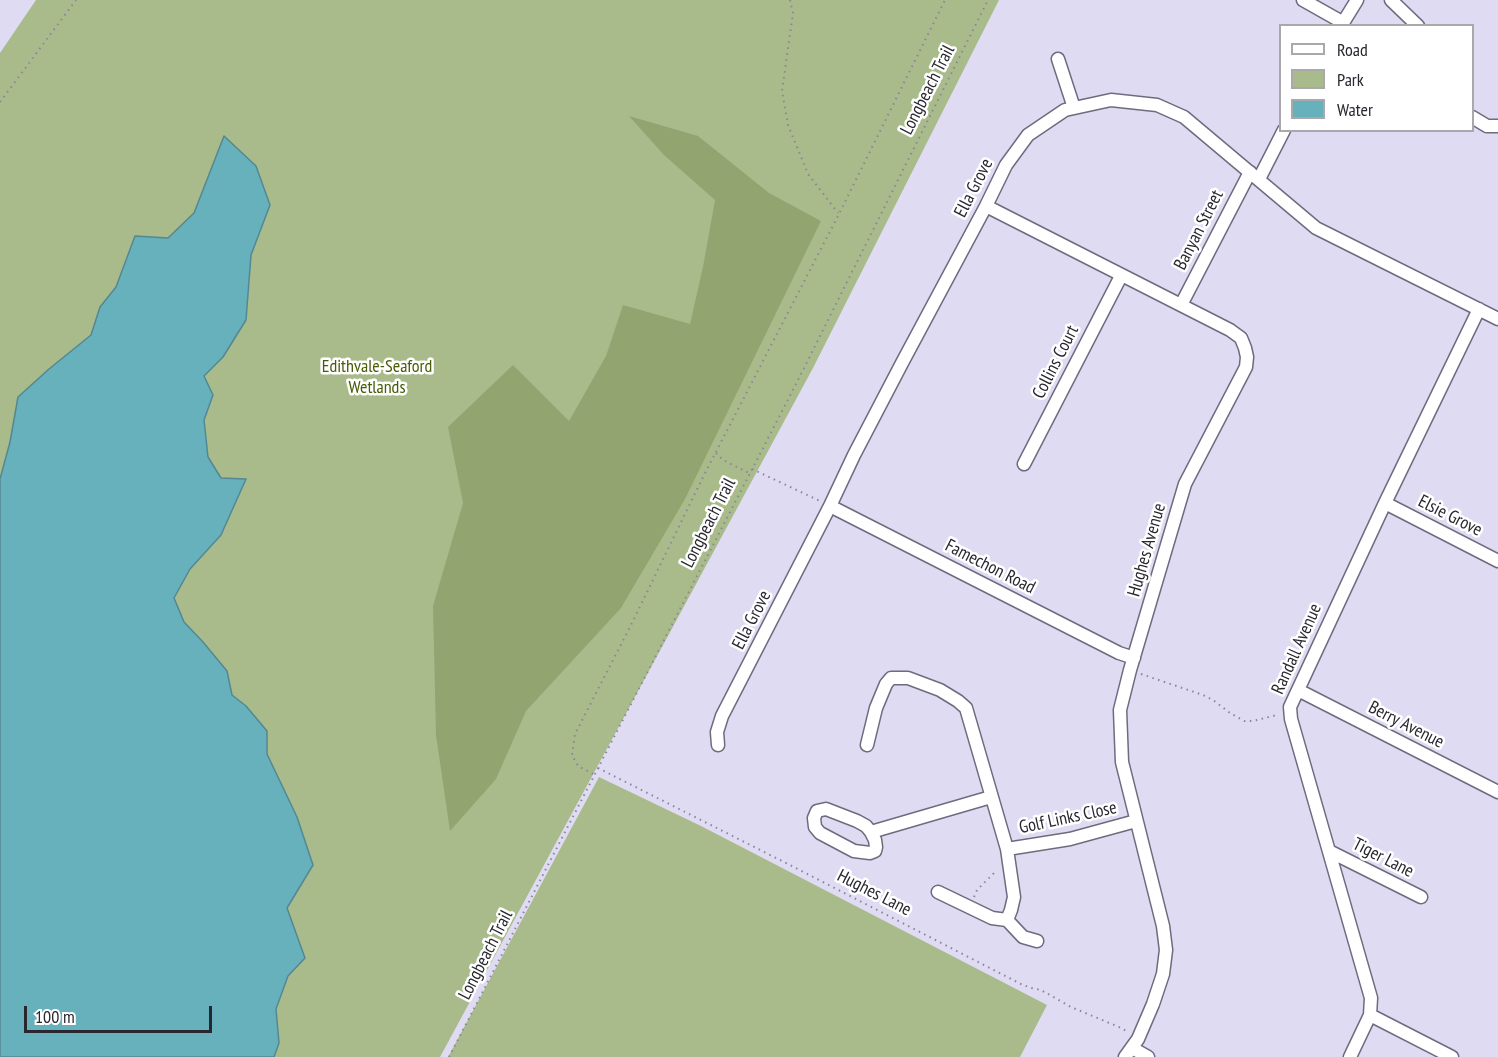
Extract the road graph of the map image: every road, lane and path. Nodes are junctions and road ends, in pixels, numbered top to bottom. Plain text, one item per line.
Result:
1 (76, 0) edge
2 (790, 0) edge
3 (945, 0) edge
4 (988, 0) edge
5 (1303, 0) edge
6 (1357, 0) edge
7 (1391, 0) edge
8 (1341, 24) edge
9 (1416, 24) edge
10 (1058, 58) dead end
11 (0, 102) edge
12 (1074, 108) junction
13 (1474, 118) edge
14 (1498, 126) edge
15 (1283, 132) edge
16 (1254, 176) junction
17 (986, 206) junction
18 (838, 214) junction
19 (1121, 276) junction
20 (1181, 304) junction
21 (1479, 309) junction
22 (1498, 319) edge
23 (716, 453) junction
24 (1024, 464) dead end
25 (752, 469) junction
26 (750, 474) junction
27 (1385, 503) junction
28 (830, 506) junction
29 (1498, 561) edge
30 (1132, 664) junction
31 (1298, 690) junction
32 (1277, 714) dead end
33 (718, 745) dead end
34 (867, 746) dead end
35 (598, 768) junction
36 (594, 775) junction
37 (1498, 792) edge
38 (991, 797) junction
39 (1136, 821) junction
40 (871, 832) junction
41 (1007, 849) junction
42 (1329, 850) junction
43 (1009, 867) junction
44 (938, 892) dead end
45 (1421, 897) dead end
46 (971, 908) junction
47 (1007, 920) junction
48 (1037, 941) dead end
49 (1370, 1015) junction
50 (1132, 1048) edge
51 (449, 1057) edge
52 (1148, 1057) edge
53 (1350, 1057) edge
54 (1452, 1057) edge

1 - 11 path
2 - 18 path
3 - 18 path
4 - 25 path, Longbeach Trail
5 - 8 street
6 - 8 street
7 - 9 street
10 - 12 street
12 - 16 street, Ella Grove
12 - 17 street, Ella Grove
13 - 14 street
15 - 16 street, Banyan Street
16 - 20 street, Banyan Street
16 - 21 street, Ella Grove
17 - 19 street, Hughes Avenue
17 - 28 street, Ella Grove
18 - 23 path
19 - 20 street, Hughes Avenue
19 - 24 street, Collins Court
20 - 30 street, Hughes Avenue
21 - 22 street, Ella Grove
21 - 27 street, Randall Avenue
23 - 26 path
23 - 36 path
25 - 26 path, Longbeach Trail
25 - 28 path
26 - 35 path, Longbeach Trail
27 - 29 street, Elsie Grove
27 - 31 street, Randall Avenue
28 - 30 street, Famechon Road
28 - 33 street, Ella Grove
30 - 32 path
30 - 39 street, Hughes Avenue
31 - 37 street, Berry Avenue
31 - 42 street, Randall Avenue
34 - 38 street, Golf Links Close
35 - 36 path, Longbeach Trail
35 - 50 path, Hughes Lane
36 - 51 path, Longbeach Trail
38 - 40 street
38 - 41 street, Golf Links Close
39 - 41 street, Golf Links Close
39 - 50 street, Hughes Avenue
40 - 40 street
41 - 43 street, Golf Links Close
42 - 45 street, Tiger Lane
42 - 49 street, Randall Avenue
43 - 46 path
43 - 47 street, Golf Links Close
44 - 46 street
46 - 47 street
47 - 48 street
49 - 53 street
49 - 54 street
50 - 52 street

